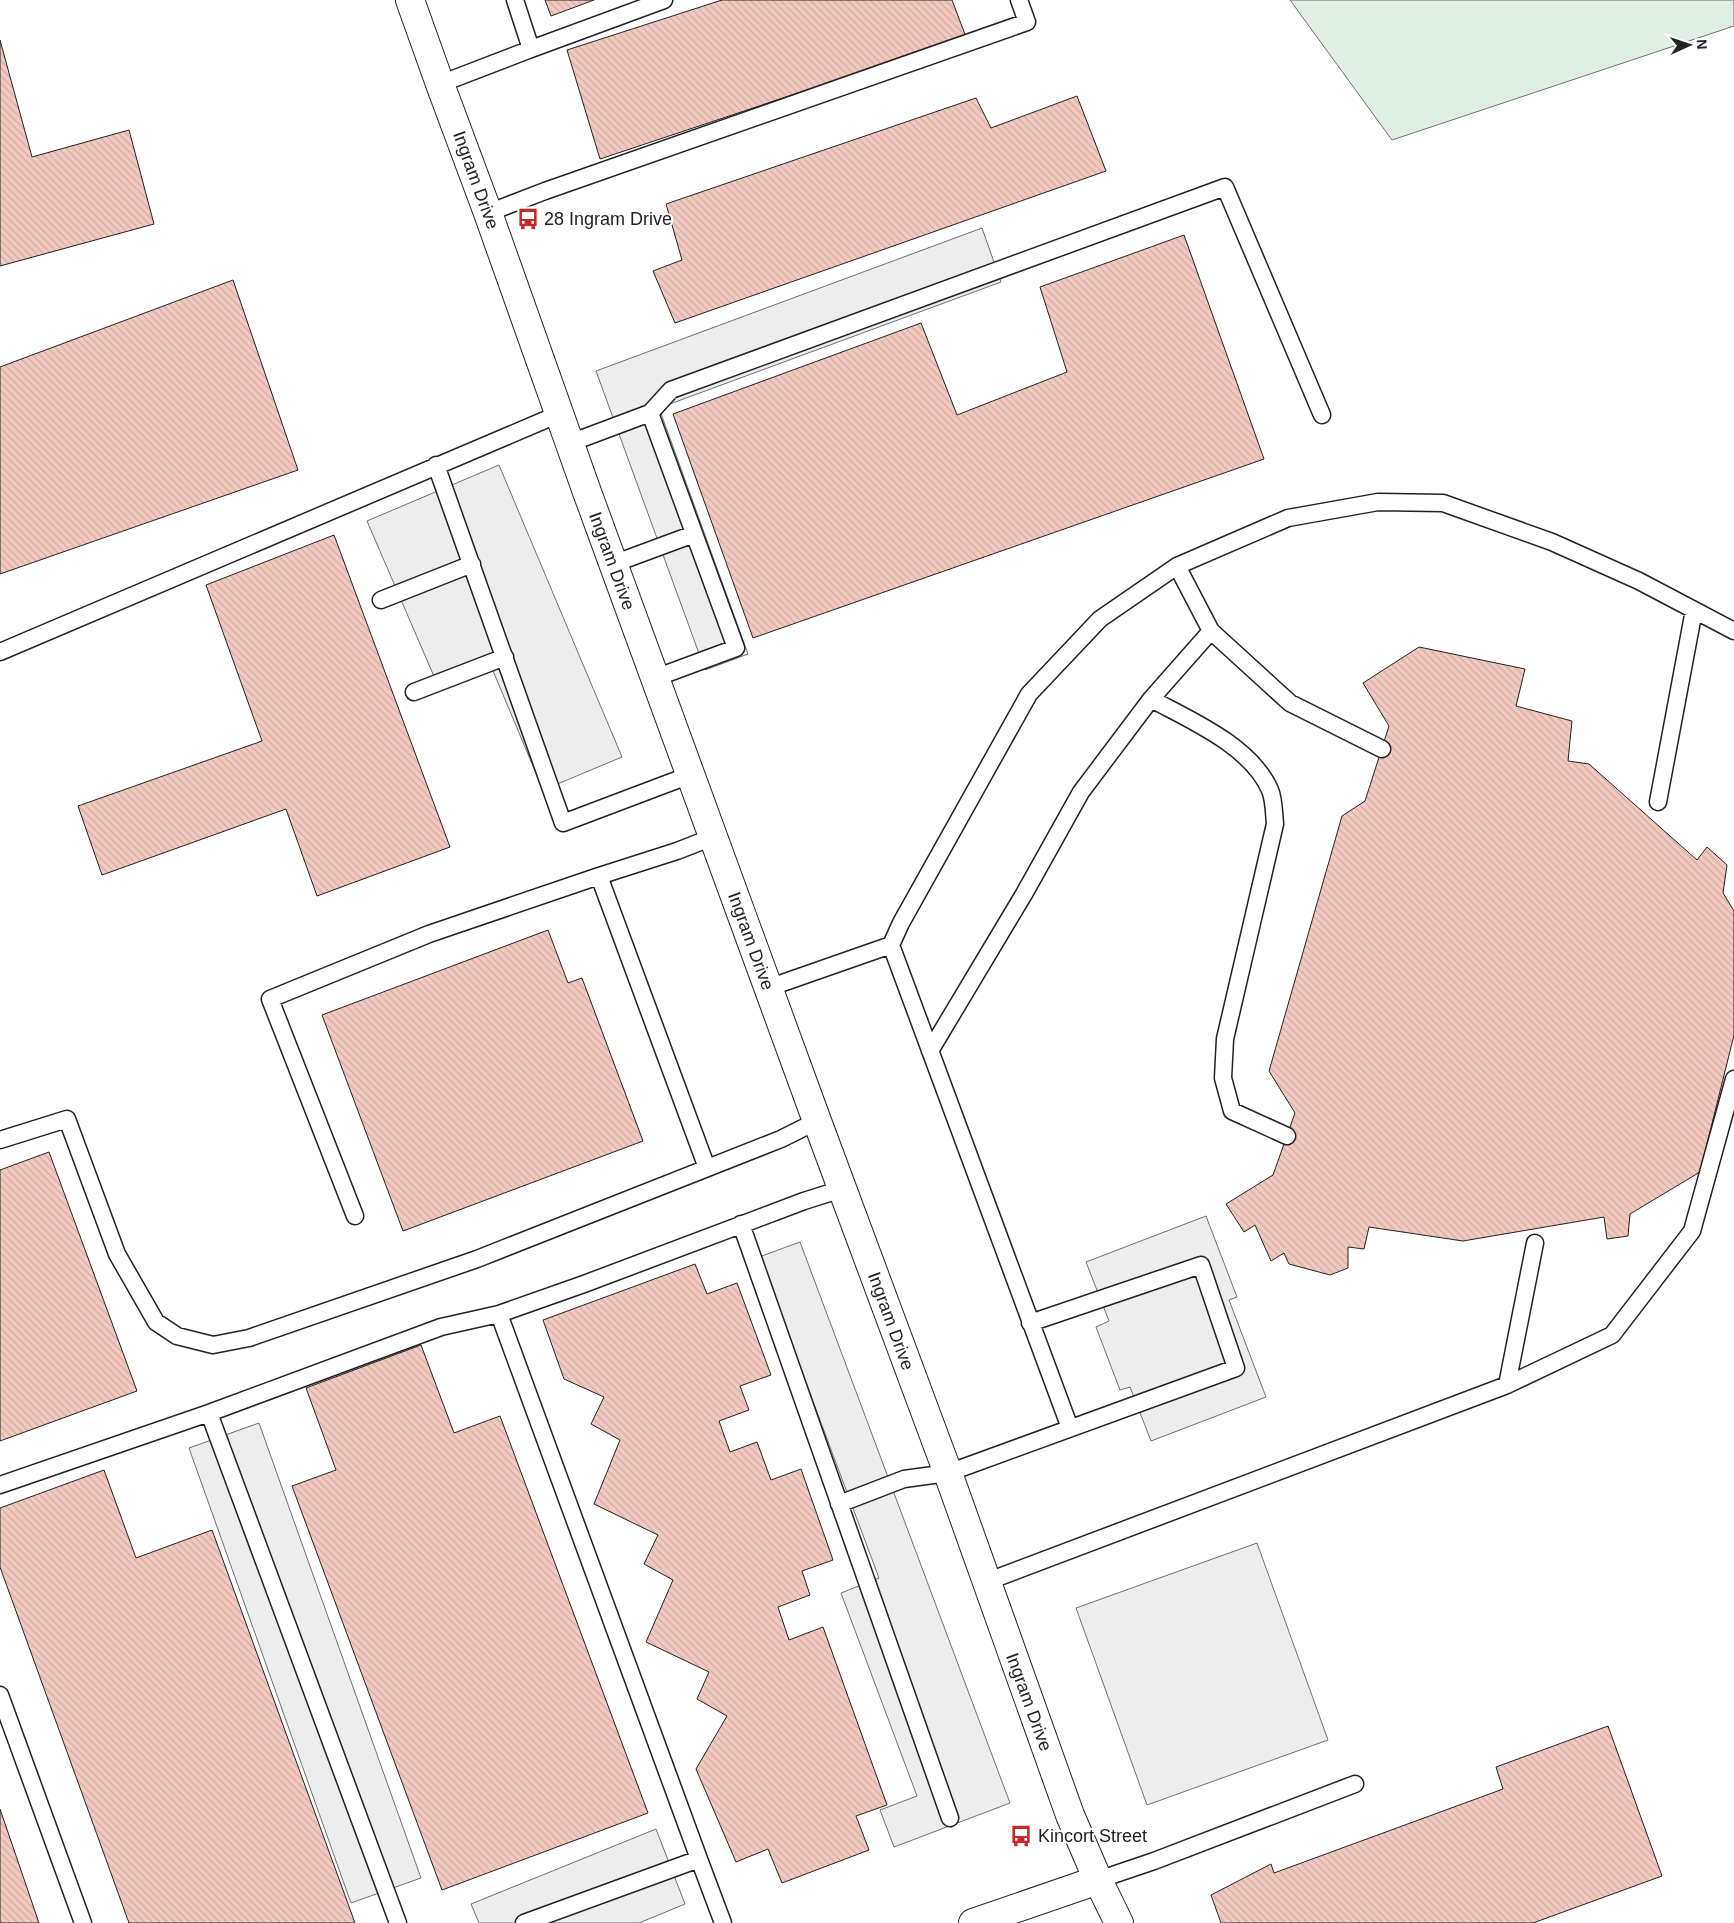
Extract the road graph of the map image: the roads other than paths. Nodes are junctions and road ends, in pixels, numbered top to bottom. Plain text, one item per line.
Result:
1 (410, 0) edge
2 (515, 0) edge
3 (664, 0) edge
4 (1019, 0) edge
5 (531, 49) junction
6 (440, 84) junction
7 (488, 213) junction
8 (650, 412) junction
9 (559, 414) junction
10 (1322, 415) dead end
11 (570, 443) junction
12 (436, 465) junction
13 (694, 534) junction
14 (472, 564) junction
15 (613, 564) junction
16 (1177, 566) junction
17 (381, 600) dead end
18 (1694, 610) junction
19 (1211, 631) junction
20 (1734, 632) edge
21 (0, 652) edge
22 (504, 657) junction
23 (655, 678) junction
24 (414, 692) dead end
25 (1151, 699) junction
26 (1382, 749) dead end
27 (690, 775) junction
28 (1658, 802) dead end
29 (713, 837) junction
30 (599, 876) junction
31 (891, 945) junction
32 (768, 988) junction
33 (930, 1051) junction
34 (1734, 1079) edge
35 (817, 1121) junction
36 (1287, 1136) dead end
37 (0, 1140) edge
38 (707, 1168) junction
39 (842, 1189) junction
40 (356, 1216) dead end
41 (741, 1224) junction
42 (1535, 1243) dead end
43 (499, 1314) junction
44 (1030, 1323) junction
45 (1507, 1385) junction
46 (209, 1413) junction
47 (1070, 1428) junction
48 (948, 1473) junction
49 (0, 1486) edge
50 (839, 1504) junction
51 (986, 1582) junction
52 (0, 1695) edge
53 (1355, 1784) dead end
54 (950, 1818) dead end
55 (698, 1859) junction
56 (1098, 1880) junction
57 (83, 1923) edge
58 (398, 1923) edge
59 (524, 1923) edge
60 (722, 1923) edge
61 (973, 1923) edge
62 (1118, 1923) edge

1 - 6 street, Ingram Drive
2 - 5 lane
3 - 5 lane
4 - 7 lane
5 - 6 lane
6 - 7 street, Ingram Drive
7 - 9 street, Ingram Drive
8 - 10 lane
8 - 11 lane
8 - 13 lane
9 - 11 street, Ingram Drive
9 - 12 lane
11 - 15 street, Ingram Drive
12 - 14 lane
12 - 21 lane
13 - 15 lane
13 - 23 lane
14 - 17 lane
14 - 22 lane
15 - 23 street, Ingram Drive
16 - 18 lane
16 - 19 lane
16 - 31 lane
18 - 20 lane
18 - 28 lane
19 - 25 lane
19 - 26 lane
22 - 24 lane
22 - 27 lane
23 - 27 street, Ingram Drive
25 - 33 lane
25 - 36 lane
27 - 29 street, Ingram Drive
29 - 30 lane
29 - 32 street, Ingram Drive
30 - 38 lane
30 - 40 lane
31 - 32 lane
31 - 33 lane
32 - 35 street, Ingram Drive
33 - 44 lane
34 - 45 lane
35 - 38 lane
35 - 39 street, Ingram Drive
37 - 38 lane
39 - 41 lane
39 - 48 street, Ingram Drive
41 - 43 lane
41 - 50 lane
42 - 45 lane
43 - 46 lane
43 - 55 lane
44 - 47 lane
44 - 47 lane
45 - 51 lane
46 - 49 lane
46 - 58 lane
47 - 48 lane
48 - 50 lane
48 - 51 street, Ingram Drive
50 - 54 lane
51 - 56 street, Ingram Drive
52 - 57 lane
53 - 56 lane
55 - 59 lane
55 - 60 lane
56 - 61 street
56 - 62 street, Ingram Drive

